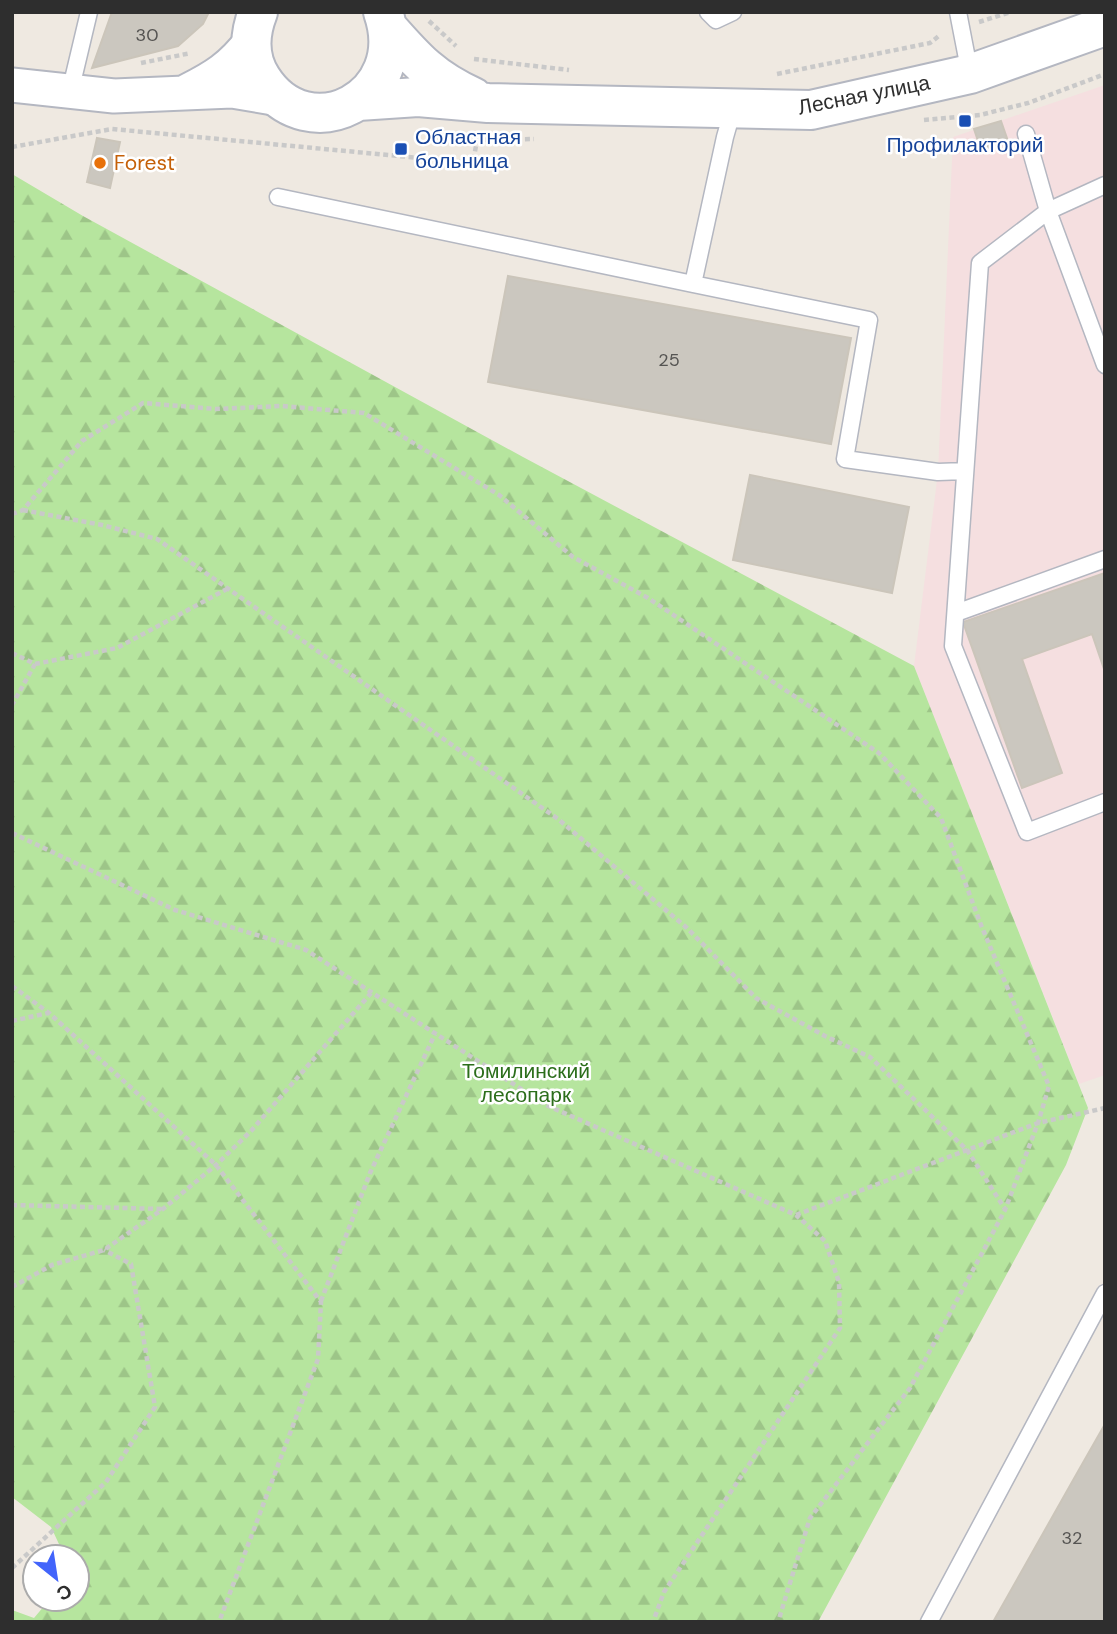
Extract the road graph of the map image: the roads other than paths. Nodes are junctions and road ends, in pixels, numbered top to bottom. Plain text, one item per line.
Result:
1 (89, 12) edge
2 (708, 12) edge
3 (733, 12) edge
4 (397, 18) edge
5 (959, 20) edge
6 (1105, 26) edge
7 (254, 27) edge
8 (970, 74) junction
9 (12, 85) edge
10 (70, 92) junction
11 (181, 94) junction
12 (279, 99) junction
13 (358, 101) junction
14 (488, 103) junction
15 (733, 109) junction
16 (1026, 134) dead end
17 (1105, 185) edge
18 (278, 197) dead end
19 (1048, 211) junction
20 (693, 284) junction
21 (1105, 365) edge
22 (965, 471) junction
23 (1105, 559) edge
24 (956, 613) junction
25 (1105, 802) edge
26 (1105, 1293) edge
27 (929, 1622) edge

1 - 10 lane
2 - 3 lane
4 - 13 main road
4 - 14 main road, Лесная улица
5 - 8 lane
6 - 8 main road, Лесная улица
7 - 11 street
7 - 12 main road
8 - 15 main road, Лесная улица
9 - 10 street
10 - 11 street
11 - 12 street
12 - 13 main road
13 - 14 main road, Лесная улица
14 - 15 main road, Лесная улица
15 - 20 lane
16 - 19 lane
17 - 19 lane
18 - 20 lane
19 - 21 lane
19 - 22 lane
20 - 22 lane
22 - 24 lane
23 - 24 lane
24 - 25 lane
26 - 27 lane

